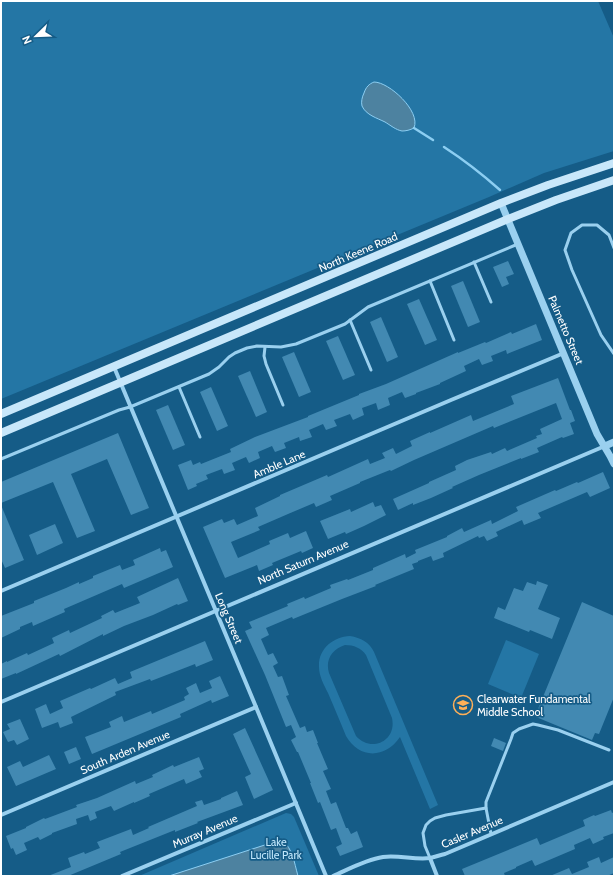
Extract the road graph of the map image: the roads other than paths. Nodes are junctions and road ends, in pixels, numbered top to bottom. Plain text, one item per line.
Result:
1 (614, 163) edge
2 (614, 180) edge
3 (501, 203) junction
4 (508, 219) junction
5 (518, 244) junction
6 (614, 248) edge
7 (474, 262) junction
8 (430, 281) junction
9 (491, 302) dead end
10 (350, 320) junction
11 (454, 340) dead end
12 (265, 347) junction
13 (564, 353) junction
14 (614, 354) edge
15 (114, 367) junction
16 (371, 370) dead end
17 (120, 382) junction
18 (179, 387) junction
19 (283, 405) dead end
20 (130, 407) junction
21 (1, 414) edge
22 (1, 433) edge
23 (200, 436) dead end
24 (614, 442) edge
25 (604, 446) junction
26 (1, 459) edge
27 (614, 464) edge
28 (177, 517) junction
29 (1, 591) edge
30 (216, 611) junction
31 (1, 702) edge
32 (256, 707) junction
33 (609, 750) dead end
34 (614, 782) edge
35 (296, 803) junction
36 (486, 808) junction
37 (1, 815) edge
38 (491, 834) junction
39 (430, 858) junction
40 (122, 876) edge
41 (326, 876) edge
42 (333, 876) edge
43 (437, 876) edge

1 - 3 main road, North Keene Road
2 - 4 main road
3 - 4 street, Palmetto Street
3 - 15 main road, North Keene Road
4 - 5 street, Palmetto Street
4 - 17 main road
5 - 7 lane
5 - 13 street, Palmetto Street
6 - 14 lane
7 - 8 lane
7 - 9 lane
8 - 10 lane
8 - 11 lane
10 - 12 lane
10 - 16 lane
12 - 18 lane
12 - 19 lane
13 - 25 street, Palmetto Street
13 - 28 street, Amble Lane
15 - 17 street, Long Street
15 - 21 main road, North Keene Road
17 - 20 street, Long Street
17 - 22 main road
18 - 20 lane
18 - 23 lane
20 - 26 lane
20 - 28 street, Long Street
24 - 25 street, North Saturn Avenue
25 - 27 street, Palmetto Street
25 - 30 street, North Saturn Avenue
28 - 29 street, Amble Lane
28 - 30 street, Long Street
30 - 31 street, North Saturn Avenue
30 - 32 street, Long Street
32 - 35 street, Long Street
32 - 37 street, South Arden Avenue
33 - 36 lane
34 - 38 street, Casler Avenue
35 - 40 street, Murray Avenue
35 - 41 street, Long Street
36 - 38 lane
36 - 39 lane
38 - 39 street, Casler Avenue
39 - 42 street, Casler Avenue
39 - 43 street

